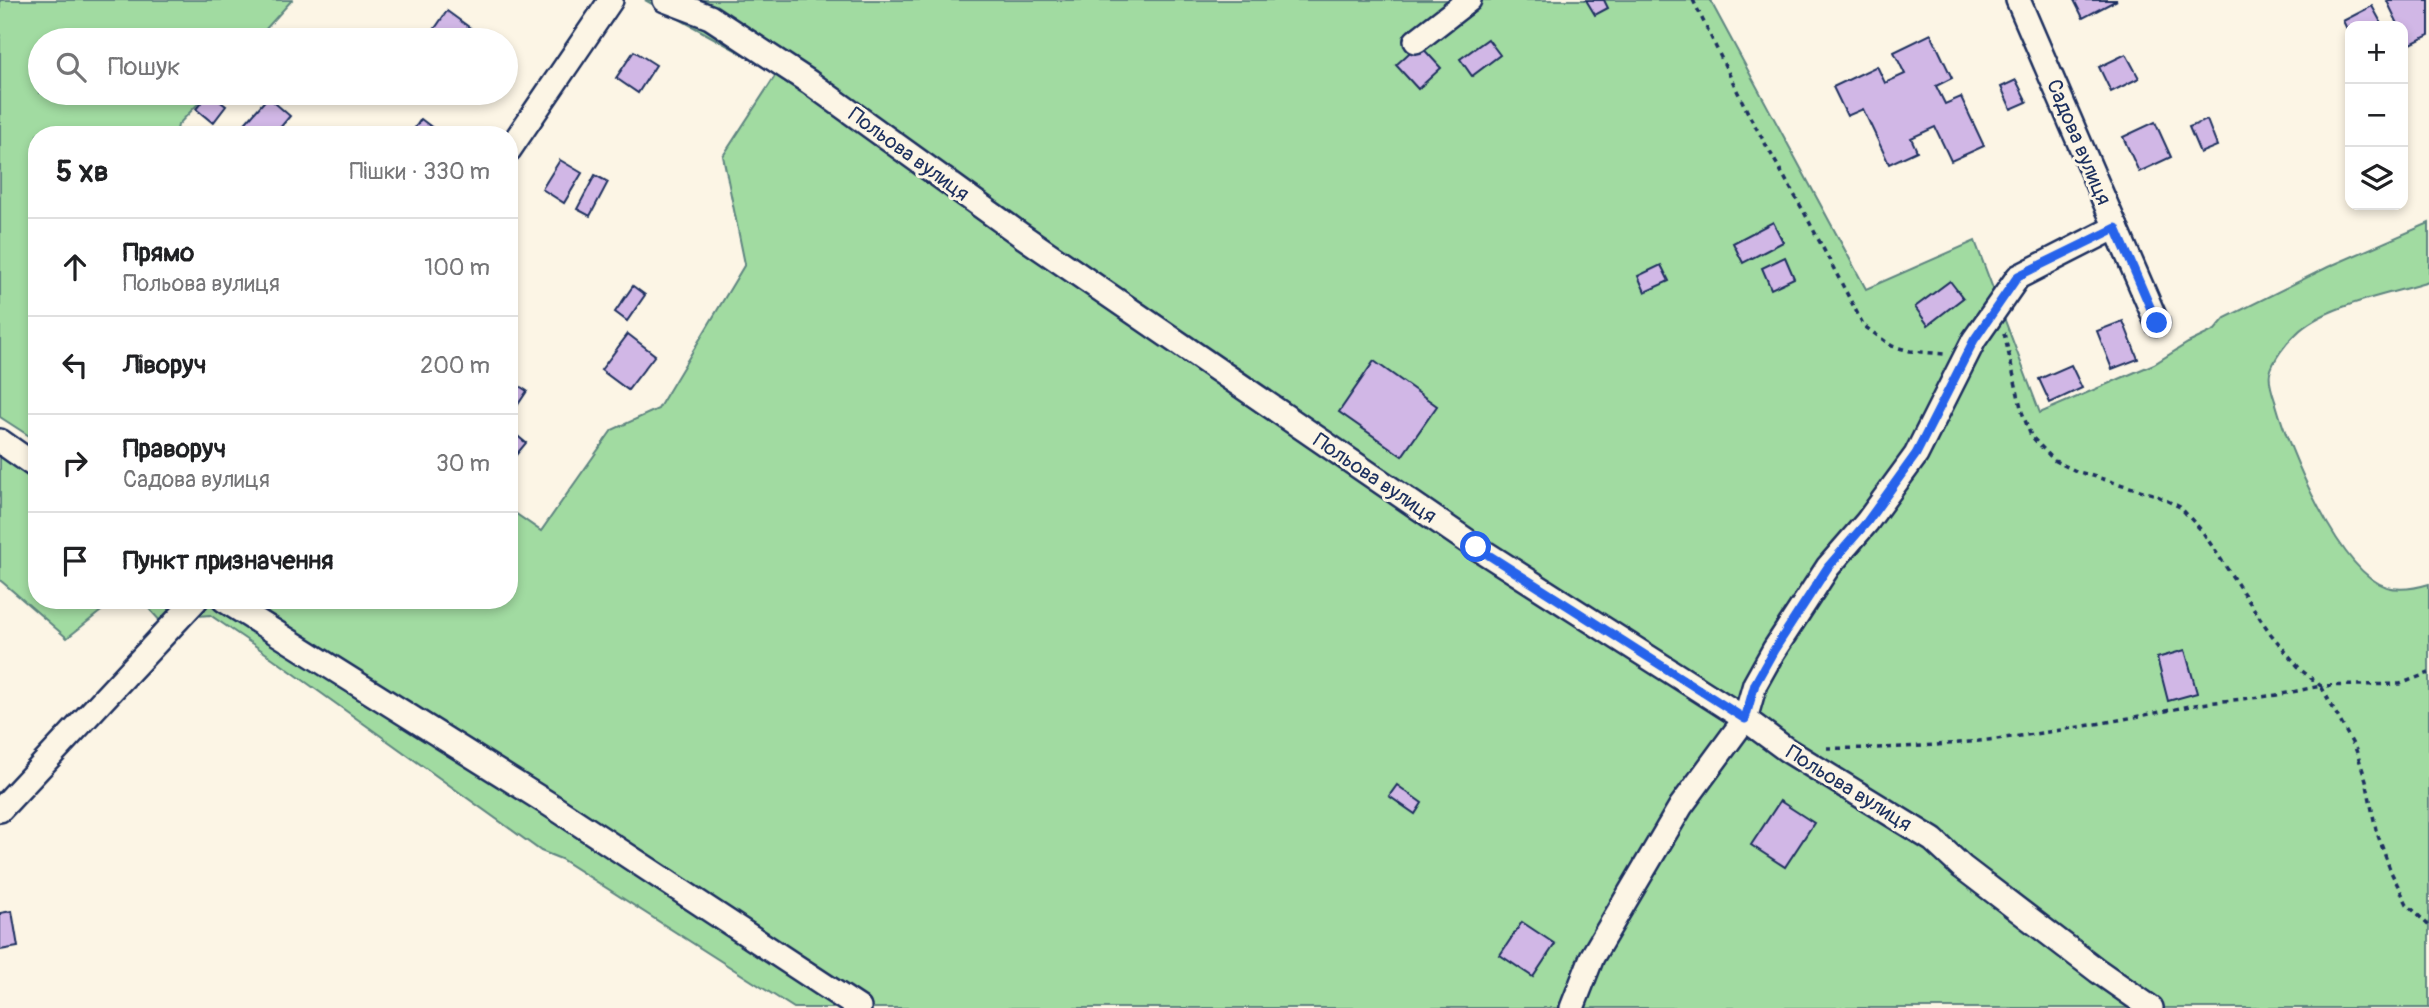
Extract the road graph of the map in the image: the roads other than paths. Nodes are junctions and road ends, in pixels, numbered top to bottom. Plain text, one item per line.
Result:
1 (611, 0) edge
2 (665, 0) edge
3 (1469, 0) edge
4 (2018, 0) edge
5 (1416, 41) dead end
6 (518, 137) edge
7 (2116, 228) junction
8 (2157, 323) dead end
9 (0, 441) edge
10 (28, 461) edge
11 (187, 609) edge
12 (238, 609) edge
13 (1745, 719) junction
14 (0, 810) edge
15 (859, 1008) edge
16 (1572, 1008) edge
17 (2151, 1008) edge

1 - 6 street
2 - 13 street, Польова вулиця
3 - 5 street
4 - 7 street, Садова вулиця
7 - 8 street, Садова вулиця
7 - 13 street
9 - 10 street
11 - 14 street
12 - 15 street
13 - 16 street
13 - 17 street, Польова вулиця

